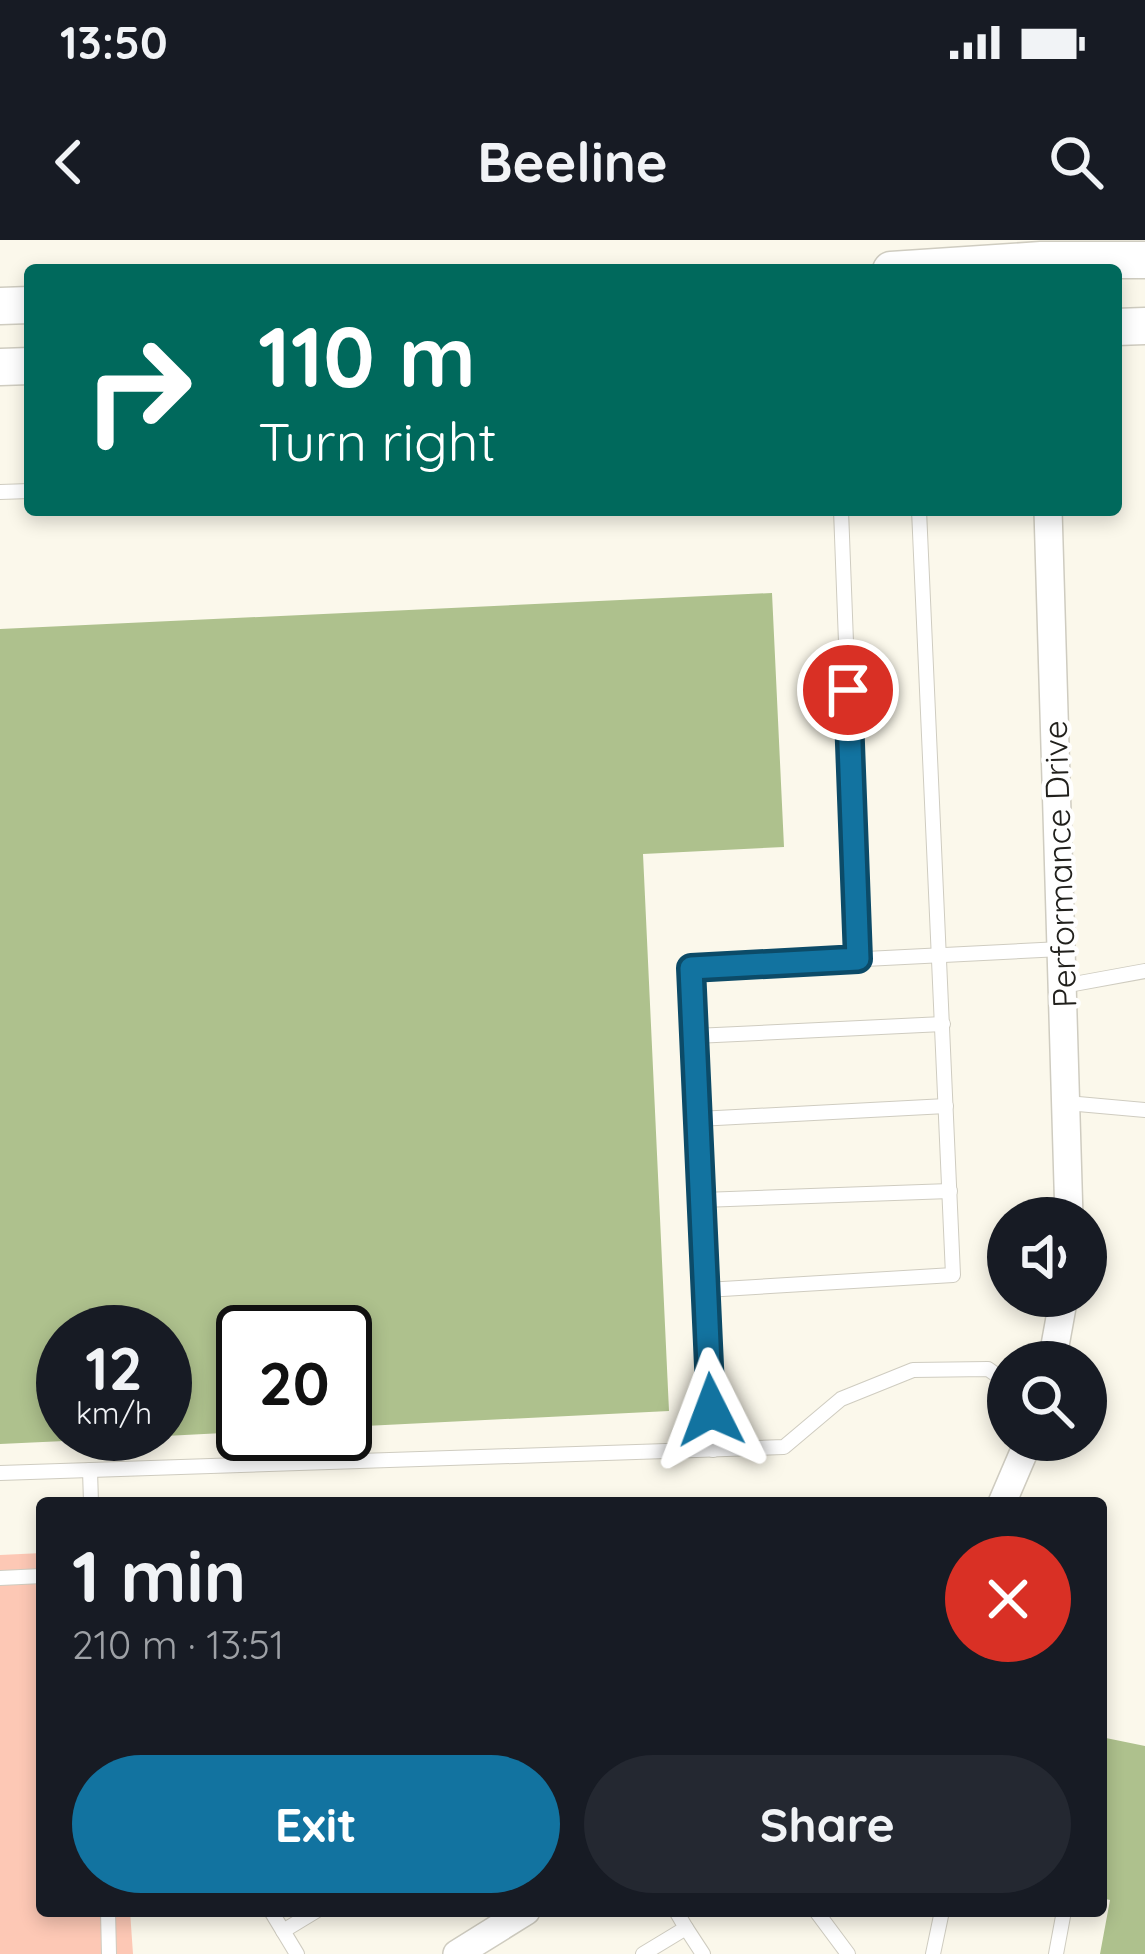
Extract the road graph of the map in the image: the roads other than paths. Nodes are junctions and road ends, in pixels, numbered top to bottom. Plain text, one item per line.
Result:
1 (1041, 257) edge
2 (1145, 260) edge
3 (960, 264) edge
4 (841, 516) edge
5 (919, 516) edge
6 (1048, 516) edge
7 (1062, 949) junction
8 (940, 955) junction
9 (858, 959) junction
10 (1145, 971) edge
11 (1064, 986) junction
12 (943, 1024) junction
13 (694, 1036) junction
14 (1067, 1102) junction
15 (946, 1106) junction
16 (1145, 1110) edge
17 (698, 1119) junction
18 (950, 1191) junction
19 (1069, 1197) edge
20 (702, 1200) junction
21 (706, 1290) junction
22 (987, 1369) edge
23 (713, 1450) junction
24 (1020, 1461) edge
25 (90, 1470) junction
26 (0, 1473) edge
27 (92, 1497) edge
28 (1005, 1497) edge
29 (36, 1576) edge
30 (0, 1578) edge
31 (108, 1917) edge
32 (275, 1917) edge
33 (306, 1917) edge
34 (516, 1917) edge
35 (680, 1917) edge
36 (821, 1917) edge
37 (941, 1917) edge
38 (1063, 1917) edge
39 (686, 1928) junction
40 (283, 1931) junction
41 (110, 1954) edge
42 (298, 1954) edge
43 (457, 1954) edge
44 (644, 1954) edge
45 (703, 1954) edge
46 (848, 1954) edge
47 (933, 1954) edge
48 (1056, 1954) edge

1 - 2 main road
1 - 3 main road
4 - 9 lane
5 - 8 lane
6 - 7 street, Performance Drive
7 - 8 lane
7 - 11 street, Performance Drive
8 - 9 lane
8 - 12 lane
9 - 13 lane
10 - 11 lane
11 - 14 street, Performance Drive
12 - 13 lane
12 - 15 lane
13 - 17 lane
14 - 16 lane
14 - 19 street, Performance Drive
15 - 17 lane
15 - 18 lane
17 - 20 lane
18 - 20 lane
18 - 21 lane
20 - 21 lane
21 - 23 lane
22 - 23 lane
23 - 25 lane
24 - 28 street
25 - 26 lane
25 - 27 lane
29 - 30 lane
31 - 41 lane
32 - 40 lane
33 - 40 lane
34 - 43 street
35 - 39 lane
36 - 46 lane
37 - 47 lane
38 - 48 lane
39 - 44 lane
39 - 45 lane
40 - 42 lane

